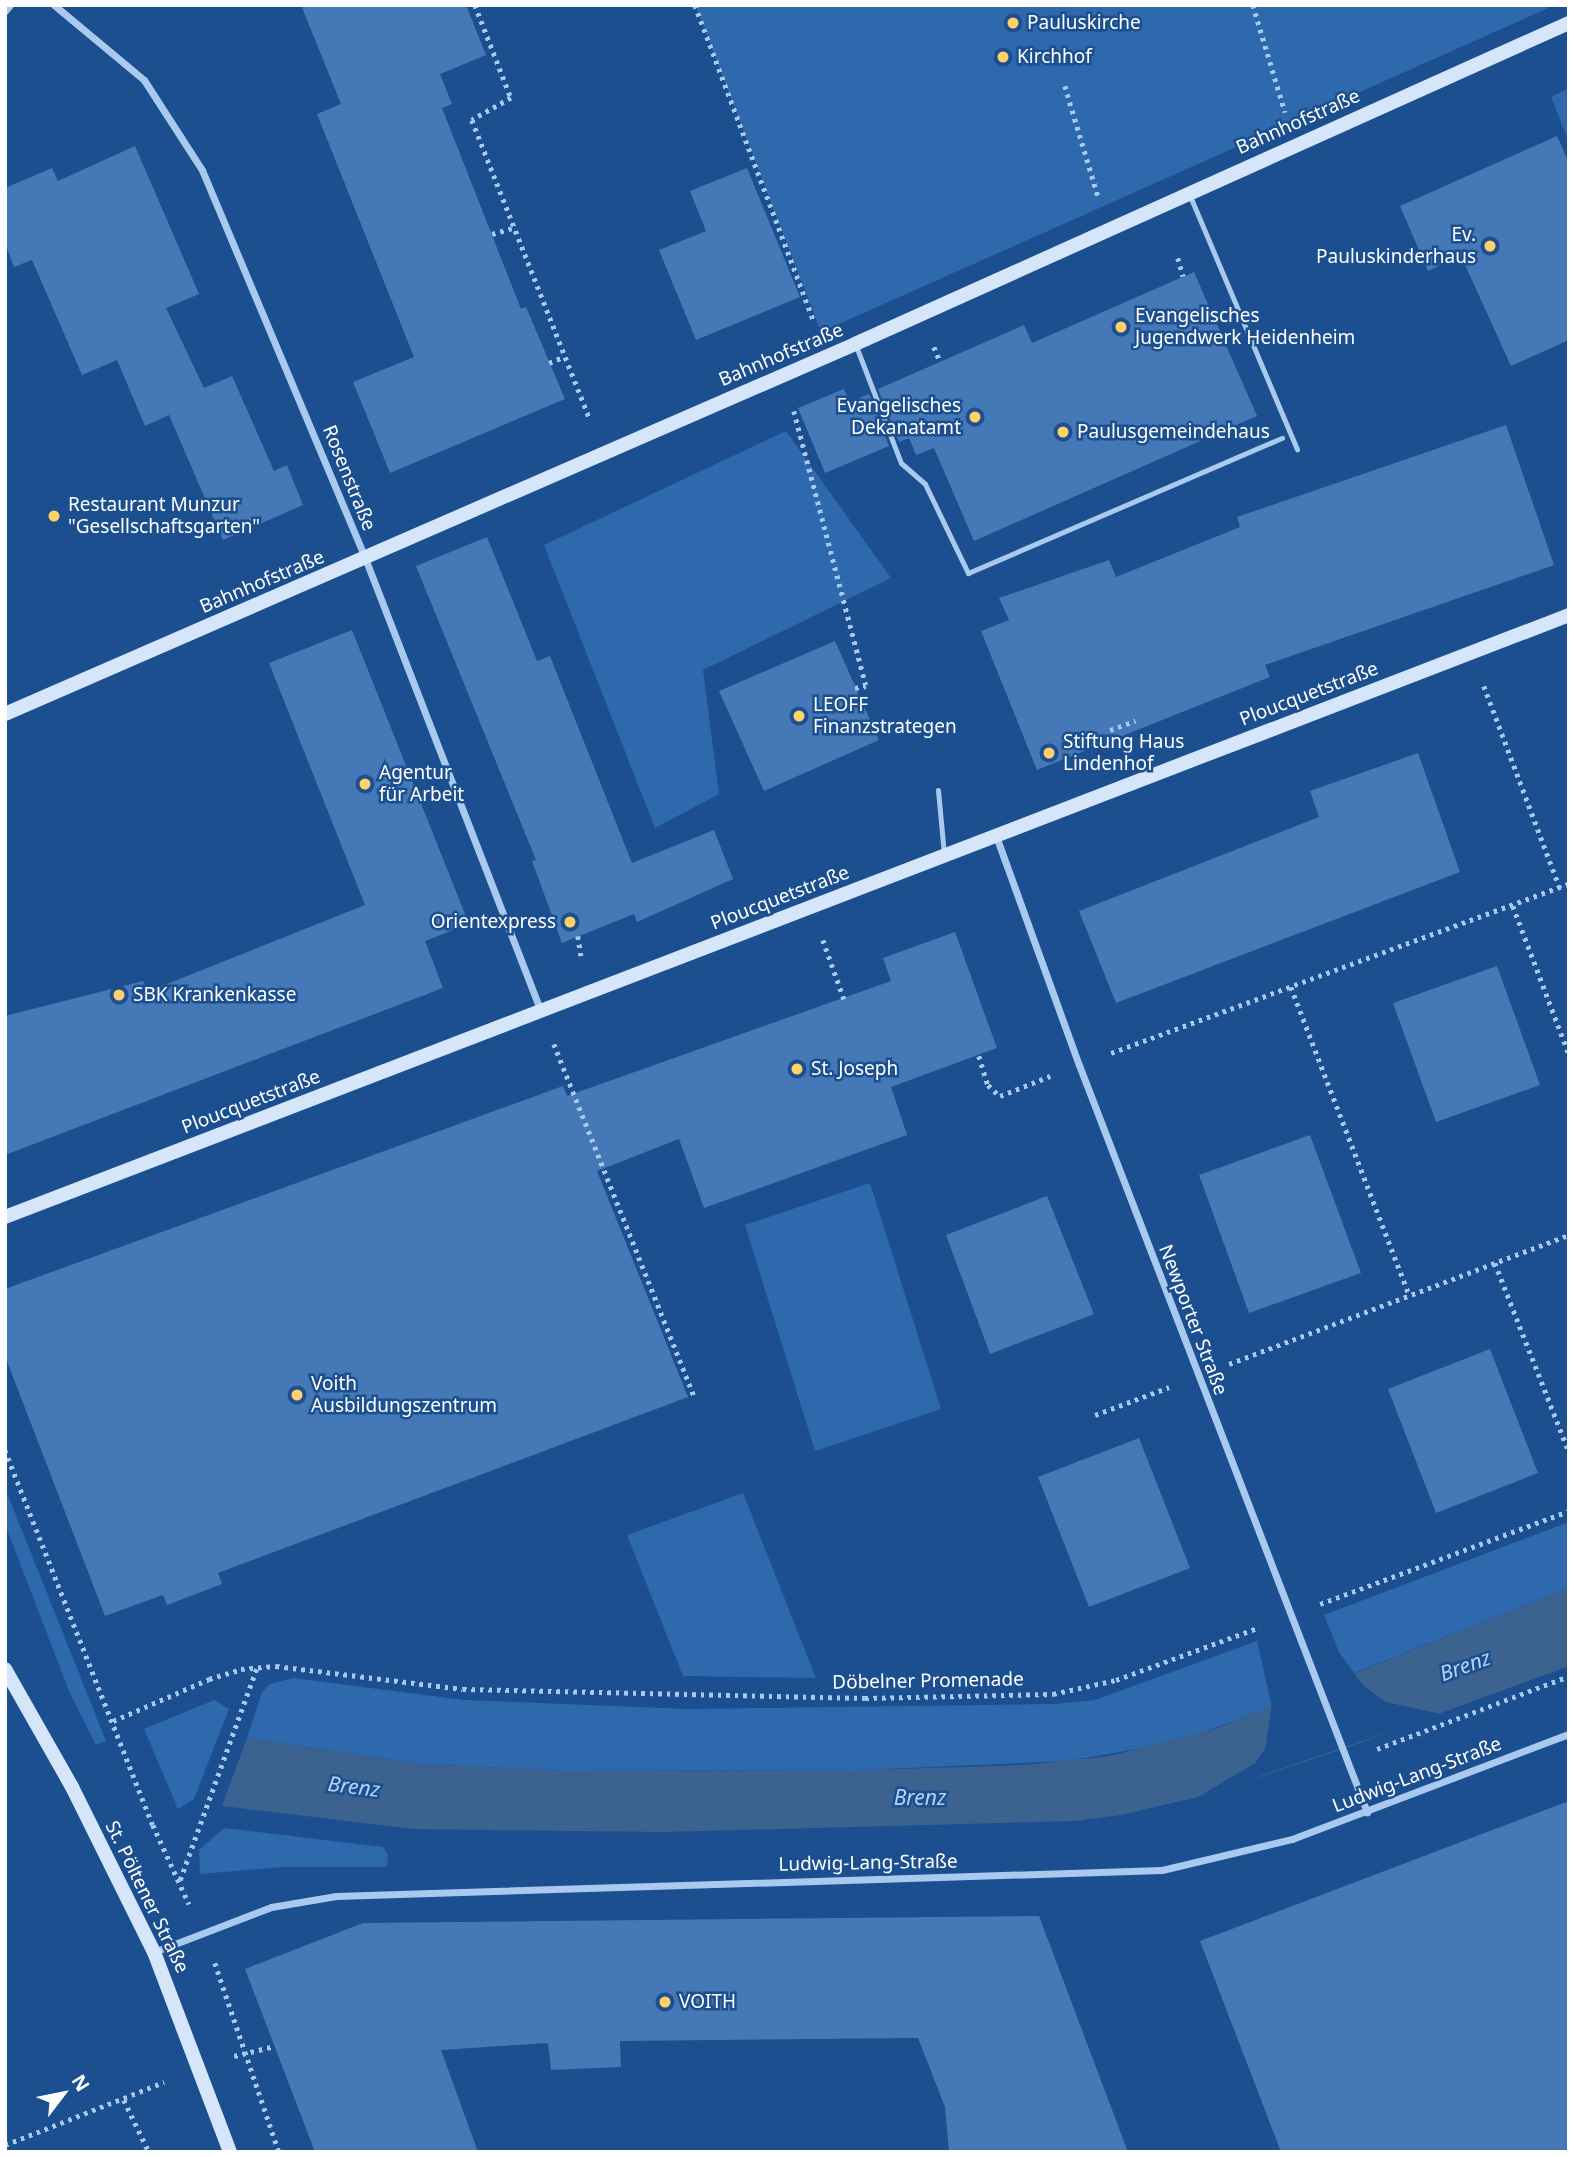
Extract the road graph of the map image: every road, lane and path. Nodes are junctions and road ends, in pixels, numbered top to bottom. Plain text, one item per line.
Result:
1 (10, 5) edge
2 (54, 5) edge
3 (475, 5) edge
4 (695, 5) edge
5 (1253, 5) edge
6 (5, 11) edge
7 (1569, 23) edge
8 (1065, 86) dead end
9 (1295, 145) junction
10 (1189, 193) junction
11 (513, 228) junction
12 (1108, 230) junction
13 (492, 234) dead end
14 (1177, 256) dead end
15 (1183, 276) dead end
16 (855, 344) junction
17 (827, 354) junction
18 (563, 356) junction
19 (549, 363) dead end
20 (794, 410) dead end
21 (1282, 438) dead end
22 (1297, 450) dead end
23 (604, 453) junction
24 (365, 558) junction
25 (1569, 615) edge
26 (1472, 652) junction
27 (855, 688) dead end
28 (5, 714) edge
29 (1135, 721) dead end
30 (1110, 730) dead end
31 (937, 790) dead end
32 (996, 836) junction
33 (944, 855) junction
34 (1569, 884) edge
35 (1560, 888) junction
36 (1513, 906) junction
37 (811, 907) junction
38 (1291, 987) junction
39 (844, 999) dead end
40 (541, 1011) junction
41 (1569, 1054) edge
42 (979, 1056) dead end
43 (1079, 1065) junction
44 (5, 1217) edge
45 (1569, 1235) edge
46 (1495, 1263) junction
47 (1409, 1294) junction
48 (1198, 1377) junction
49 (694, 1395) dead end
50 (1095, 1415) dead end
51 (5, 1450) edge
52 (1569, 1452) edge
53 (1569, 1511) edge
54 (1290, 1616) junction
55 (257, 1667) junction
56 (5, 1669) edge
57 (1569, 1676) edge
58 (1569, 1734) edge
59 (1347, 1760) junction
60 (1367, 1812) junction
61 (179, 1881) dead end
62 (154, 1952) junction
63 (275, 2046) dead end
64 (199, 2065) junction
65 (124, 2100) junction
66 (5, 2145) edge
67 (149, 2152) edge
68 (230, 2152) edge

1 - 6 street
2 - 24 street, Rosenstraße
3 - 11 path
4 - 17 path
5 - 9 path
7 - 9 main road, Bahnhofstraße
8 - 12 path
9 - 10 main road, Bahnhofstraße
10 - 12 main road, Bahnhofstraße
10 - 22 lane
11 - 13 path
11 - 18 path
12 - 16 main road, Bahnhofstraße
14 - 15 path
16 - 17 main road, Bahnhofstraße
16 - 21 lane
17 - 23 main road, Bahnhofstraße
18 - 19 path
18 - 23 path
20 - 27 path
23 - 24 main road, Bahnhofstraße
24 - 28 main road, Bahnhofstraße
24 - 40 street, Rosenstraße
25 - 26 main road, Ploucquetstraße
26 - 32 main road, Ploucquetstraße
26 - 35 path
29 - 30 path
31 - 33 lane
32 - 33 main road, Ploucquetstraße
32 - 43 street, Newporter Straße
33 - 37 main road, Ploucquetstraße
34 - 35 path
35 - 36 path
36 - 38 path
36 - 41 path
37 - 39 path
37 - 40 main road, Ploucquetstraße
38 - 43 path
38 - 47 path
40 - 44 main road, Ploucquetstraße
40 - 49 path
42 - 43 path
43 - 48 street, Newporter Straße
45 - 46 path
46 - 47 path
46 - 52 path
47 - 48 path
48 - 50 path
48 - 54 street, Newporter Straße
51 - 55 path, Döbelner Promenade
53 - 54 path, Döbelner Promenade
54 - 55 path, Döbelner Promenade
54 - 59 street, Newporter Straße
55 - 61 path
56 - 62 main road, St. Pöltener Straße
57 - 59 path
58 - 60 street, Ludwig-Lang-Straße
59 - 60 street, Newporter Straße
60 - 62 street, Ludwig-Lang-Straße
62 - 64 main road, St. Pöltener Straße
63 - 64 path
64 - 65 path
64 - 68 main road, St. Pöltener Straße
65 - 66 path
65 - 67 path

